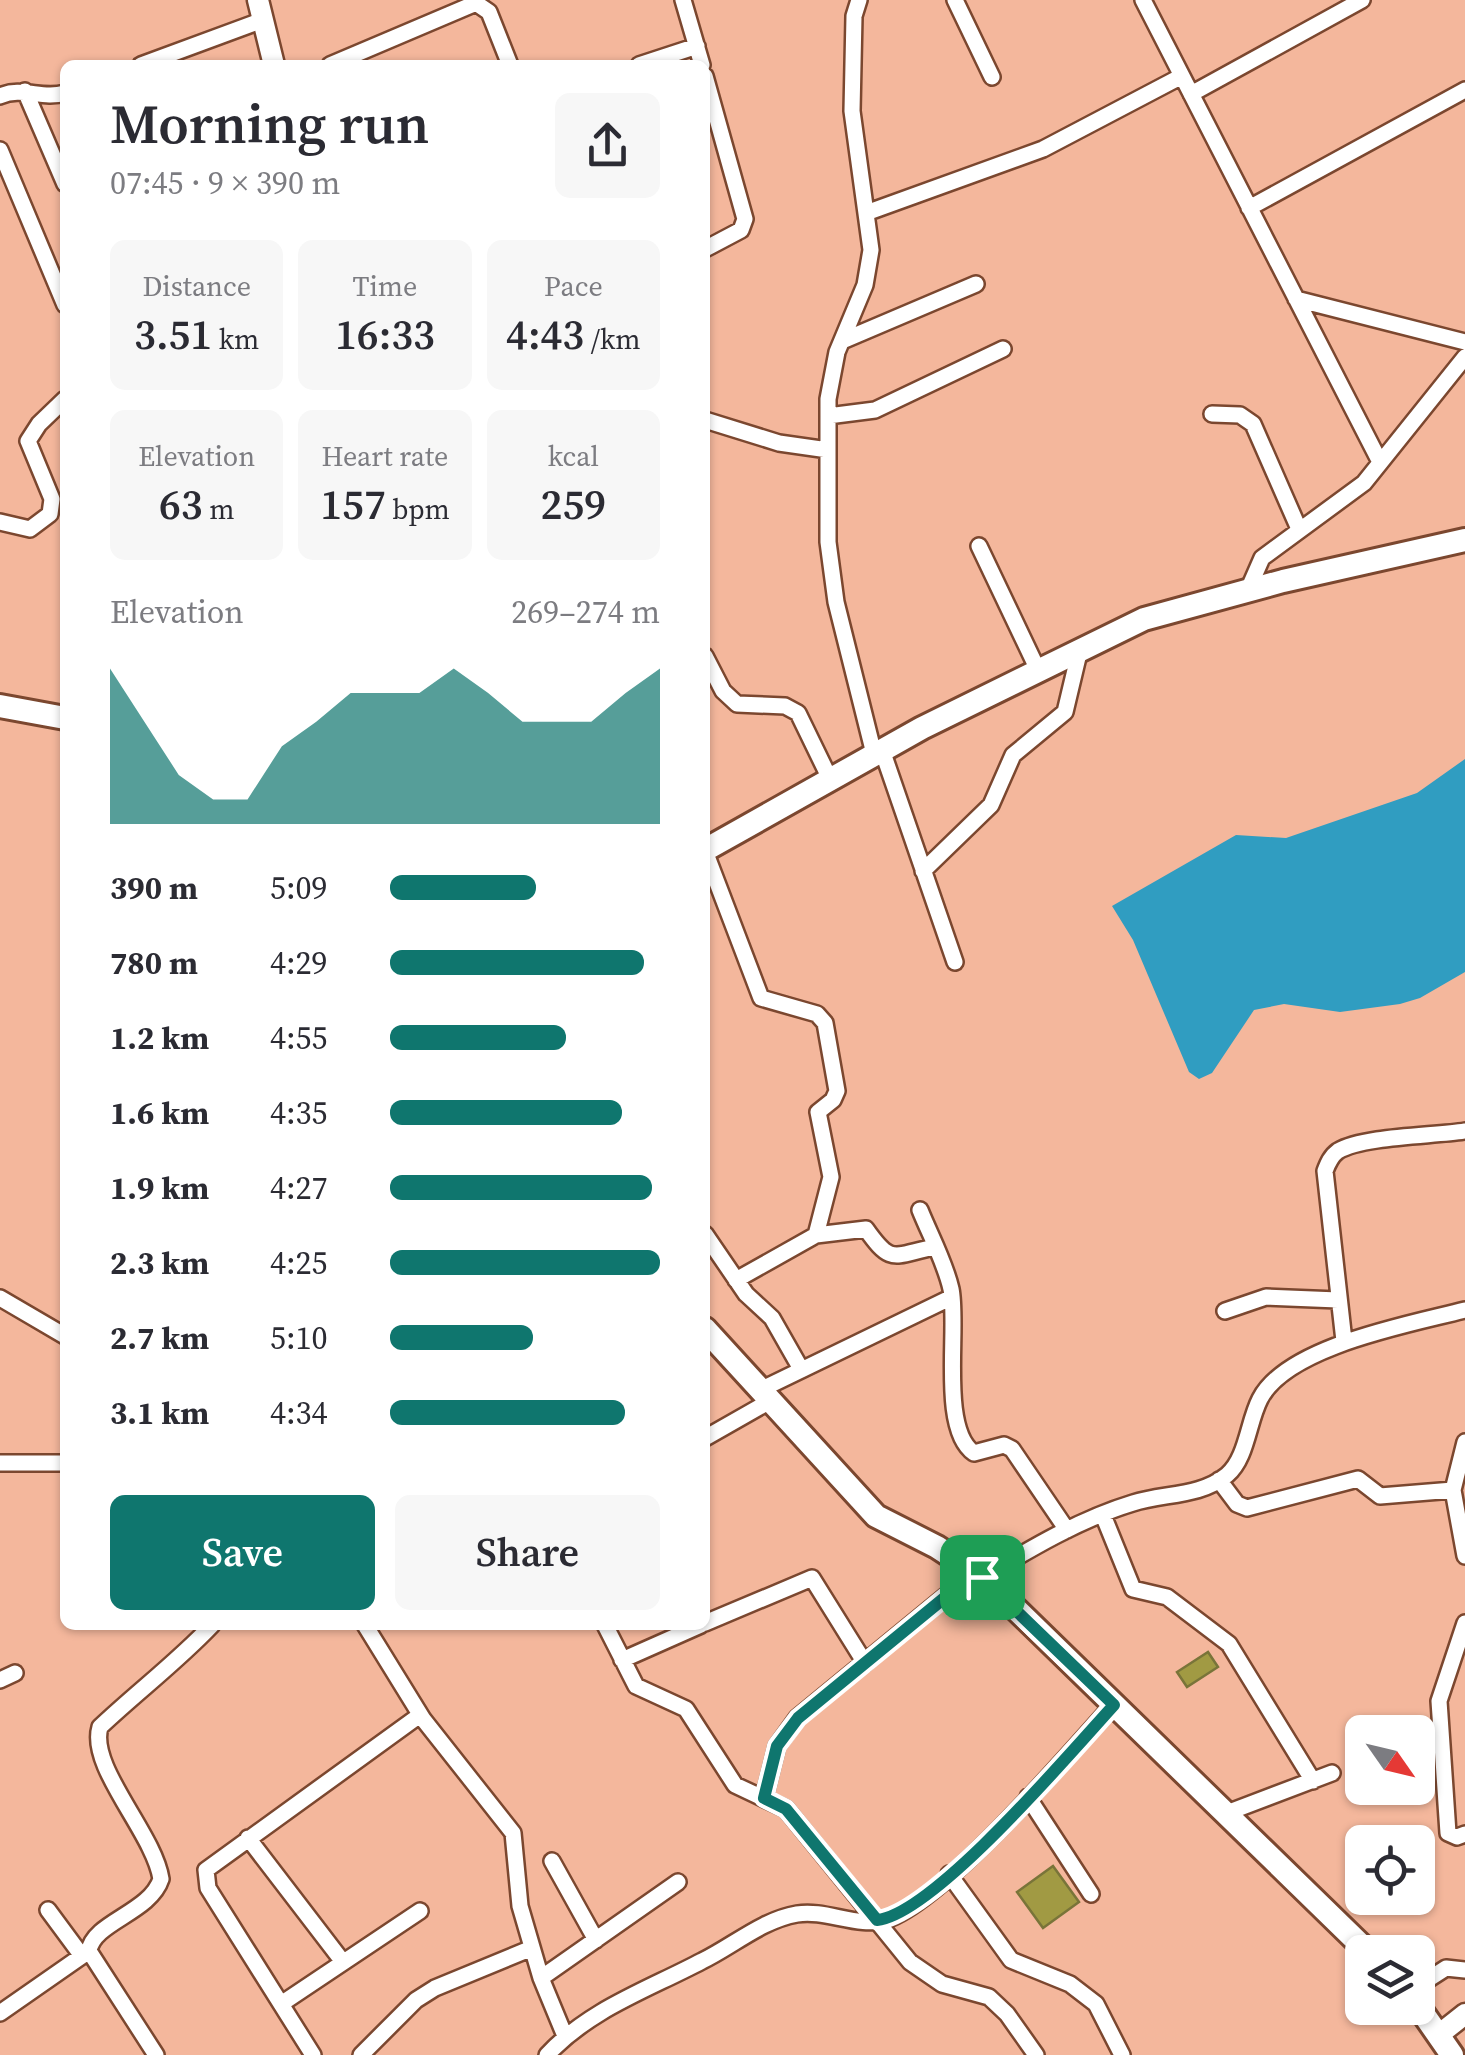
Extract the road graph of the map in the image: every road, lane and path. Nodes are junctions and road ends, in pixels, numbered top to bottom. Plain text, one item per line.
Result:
1 (684, 0) edge
2 (859, 0) edge
3 (955, 0) edge
4 (1362, 0) edge
5 (1145, 1) edge
6 (484, 2) edge
7 (260, 10) edge
8 (696, 46) junction
9 (152, 60) edge
10 (273, 60) edge
11 (342, 60) edge
12 (508, 60) edge
13 (654, 60) edge
14 (700, 60) edge
15 (1182, 76) junction
16 (992, 77) dead end
17 (1465, 90) edge
18 (25, 92) junction
19 (710, 93) edge
20 (60, 94) edge
21 (1190, 94) junction
22 (0, 96) edge
23 (724, 142) junction
24 (710, 148) edge
25 (0, 150) edge
26 (60, 172) edge
27 (1248, 208) junction
28 (866, 212) junction
29 (710, 246) edge
30 (976, 284) dead end
31 (60, 293) edge
32 (1296, 299) junction
33 (842, 342) junction
34 (1465, 342) edge
35 (1002, 349) dead end
36 (1465, 358) edge
37 (60, 404) edge
38 (1212, 414) dead end
39 (828, 416) junction
40 (710, 421) edge
41 (814, 448) junction
42 (1380, 462) junction
43 (0, 522) edge
44 (1300, 529) junction
45 (1465, 540) edge
46 (979, 546) dead end
47 (1248, 590) junction
48 (1080, 649) junction
49 (710, 664) edge
50 (1038, 668) junction
51 (0, 706) edge
52 (60, 717) edge
53 (878, 752) junction
54 (830, 779) junction
55 (710, 848) edge
56 (710, 864) edge
57 (923, 871) junction
58 (955, 962) dead end
59 (1465, 1132) edge
60 (920, 1210) dead end
61 (816, 1235) junction
62 (710, 1241) edge
63 (935, 1247) junction
64 (736, 1280) junction
65 (952, 1297) junction
66 (0, 1298) edge
67 (1338, 1300) junction
68 (1465, 1310) edge
69 (1225, 1311) dead end
70 (60, 1333) edge
71 (710, 1334) edge
72 (1344, 1341) junction
73 (801, 1369) junction
74 (765, 1395) junction
75 (710, 1434) edge
76 (1465, 1442) edge
77 (0, 1463) edge
78 (60, 1463) edge
79 (1219, 1480) junction
80 (1452, 1490) junction
81 (1103, 1515) junction
82 (1068, 1530) junction
83 (1464, 1549) edge
84 (979, 1574) junction
85 (710, 1621) edge
86 (1465, 1622) edge
87 (207, 1630) edge
88 (369, 1630) edge
89 (607, 1630) edge
90 (689, 1630) edge
91 (622, 1660) junction
92 (865, 1662) junction
93 (1114, 1705) junction
94 (420, 1715) junction
95 (1332, 1773) dead end
96 (1313, 1781) junction
97 (1028, 1797) junction
98 (764, 1798) junction
99 (1224, 1814) junction
100 (1465, 1834) edge
101 (248, 1838) junction
102 (552, 1861) dead end
103 (949, 1874) junction
104 (678, 1882) dead end
105 (1091, 1894) dead end
106 (48, 1910) dead end
107 (420, 1911) dead end
108 (877, 1920) junction
109 (1350, 1935) edge
110 (596, 1940) junction
111 (532, 1948) junction
112 (85, 1953) junction
113 (343, 1962) junction
114 (1465, 1970) edge
115 (1435, 1975) edge
116 (541, 1978) junction
117 (281, 2004) junction
118 (0, 2014) edge
119 (1465, 2014) edge
120 (1434, 2025) edge
121 (1441, 2034) junction
122 (565, 2036) junction
123 (156, 2055) edge
124 (313, 2055) edge
125 (361, 2055) edge
126 (547, 2055) edge
127 (1036, 2055) edge
128 (1122, 2055) edge
129 (1452, 2055) edge

1 - 8 street
2 - 28 street
3 - 16 street
4 - 21 street
5 - 15 street
6 - 11 street
6 - 12 street
7 - 9 street
7 - 10 street
8 - 13 street
8 - 14 street
15 - 21 street
15 - 28 street
17 - 27 street
18 - 20 street
18 - 22 street
18 - 26 street
19 - 23 street
21 - 27 street
23 - 24 street
23 - 29 street
25 - 31 street
27 - 32 street
28 - 33 street
30 - 33 street
32 - 34 street
32 - 42 street
33 - 39 street
35 - 39 street
36 - 42 street
37 - 43 street
38 - 44 street
39 - 41 street
40 - 41 street
41 - 53 street
42 - 44 street
44 - 47 street
45 - 47 main road
46 - 50 street
47 - 48 main road
48 - 50 main road
48 - 57 street
49 - 54 street
50 - 53 main road
51 - 52 main road
53 - 54 main road
53 - 57 street
54 - 55 main road
56 - 61 street
57 - 58 street
59 - 67 street
60 - 63 street
61 - 63 street
61 - 64 street
62 - 64 street
63 - 65 street
64 - 73 street
65 - 73 street
65 - 82 street
66 - 70 street
67 - 69 street
67 - 72 street
68 - 72 street
71 - 74 main road
72 - 79 street
73 - 74 street
74 - 75 street
74 - 84 main road
76 - 80 street
77 - 78 street
79 - 80 street
79 - 81 street
80 - 83 street
81 - 82 street
81 - 96 street
82 - 84 street
84 - 92 street
84 - 93 main road
85 - 92 street
86 - 100 street
87 - 112 street
88 - 94 street
89 - 91 street
90 - 91 street
91 - 98 street
92 - 98 street
93 - 97 street
93 - 99 main road
94 - 101 street
94 - 111 street
95 - 96 street
96 - 99 street
97 - 103 street
97 - 105 street
98 - 108 street
99 - 109 main road
101 - 113 street
101 - 117 street
102 - 110 street
103 - 108 street
103 - 128 street
104 - 110 street
106 - 112 street
107 - 113 street
108 - 122 street
108 - 127 street
110 - 116 street
111 - 116 street
111 - 125 street
112 - 118 street
112 - 123 street
113 - 117 street
114 - 115 street
116 - 122 street
117 - 124 street
119 - 121 street
120 - 121 main road
121 - 129 main road
122 - 126 street

